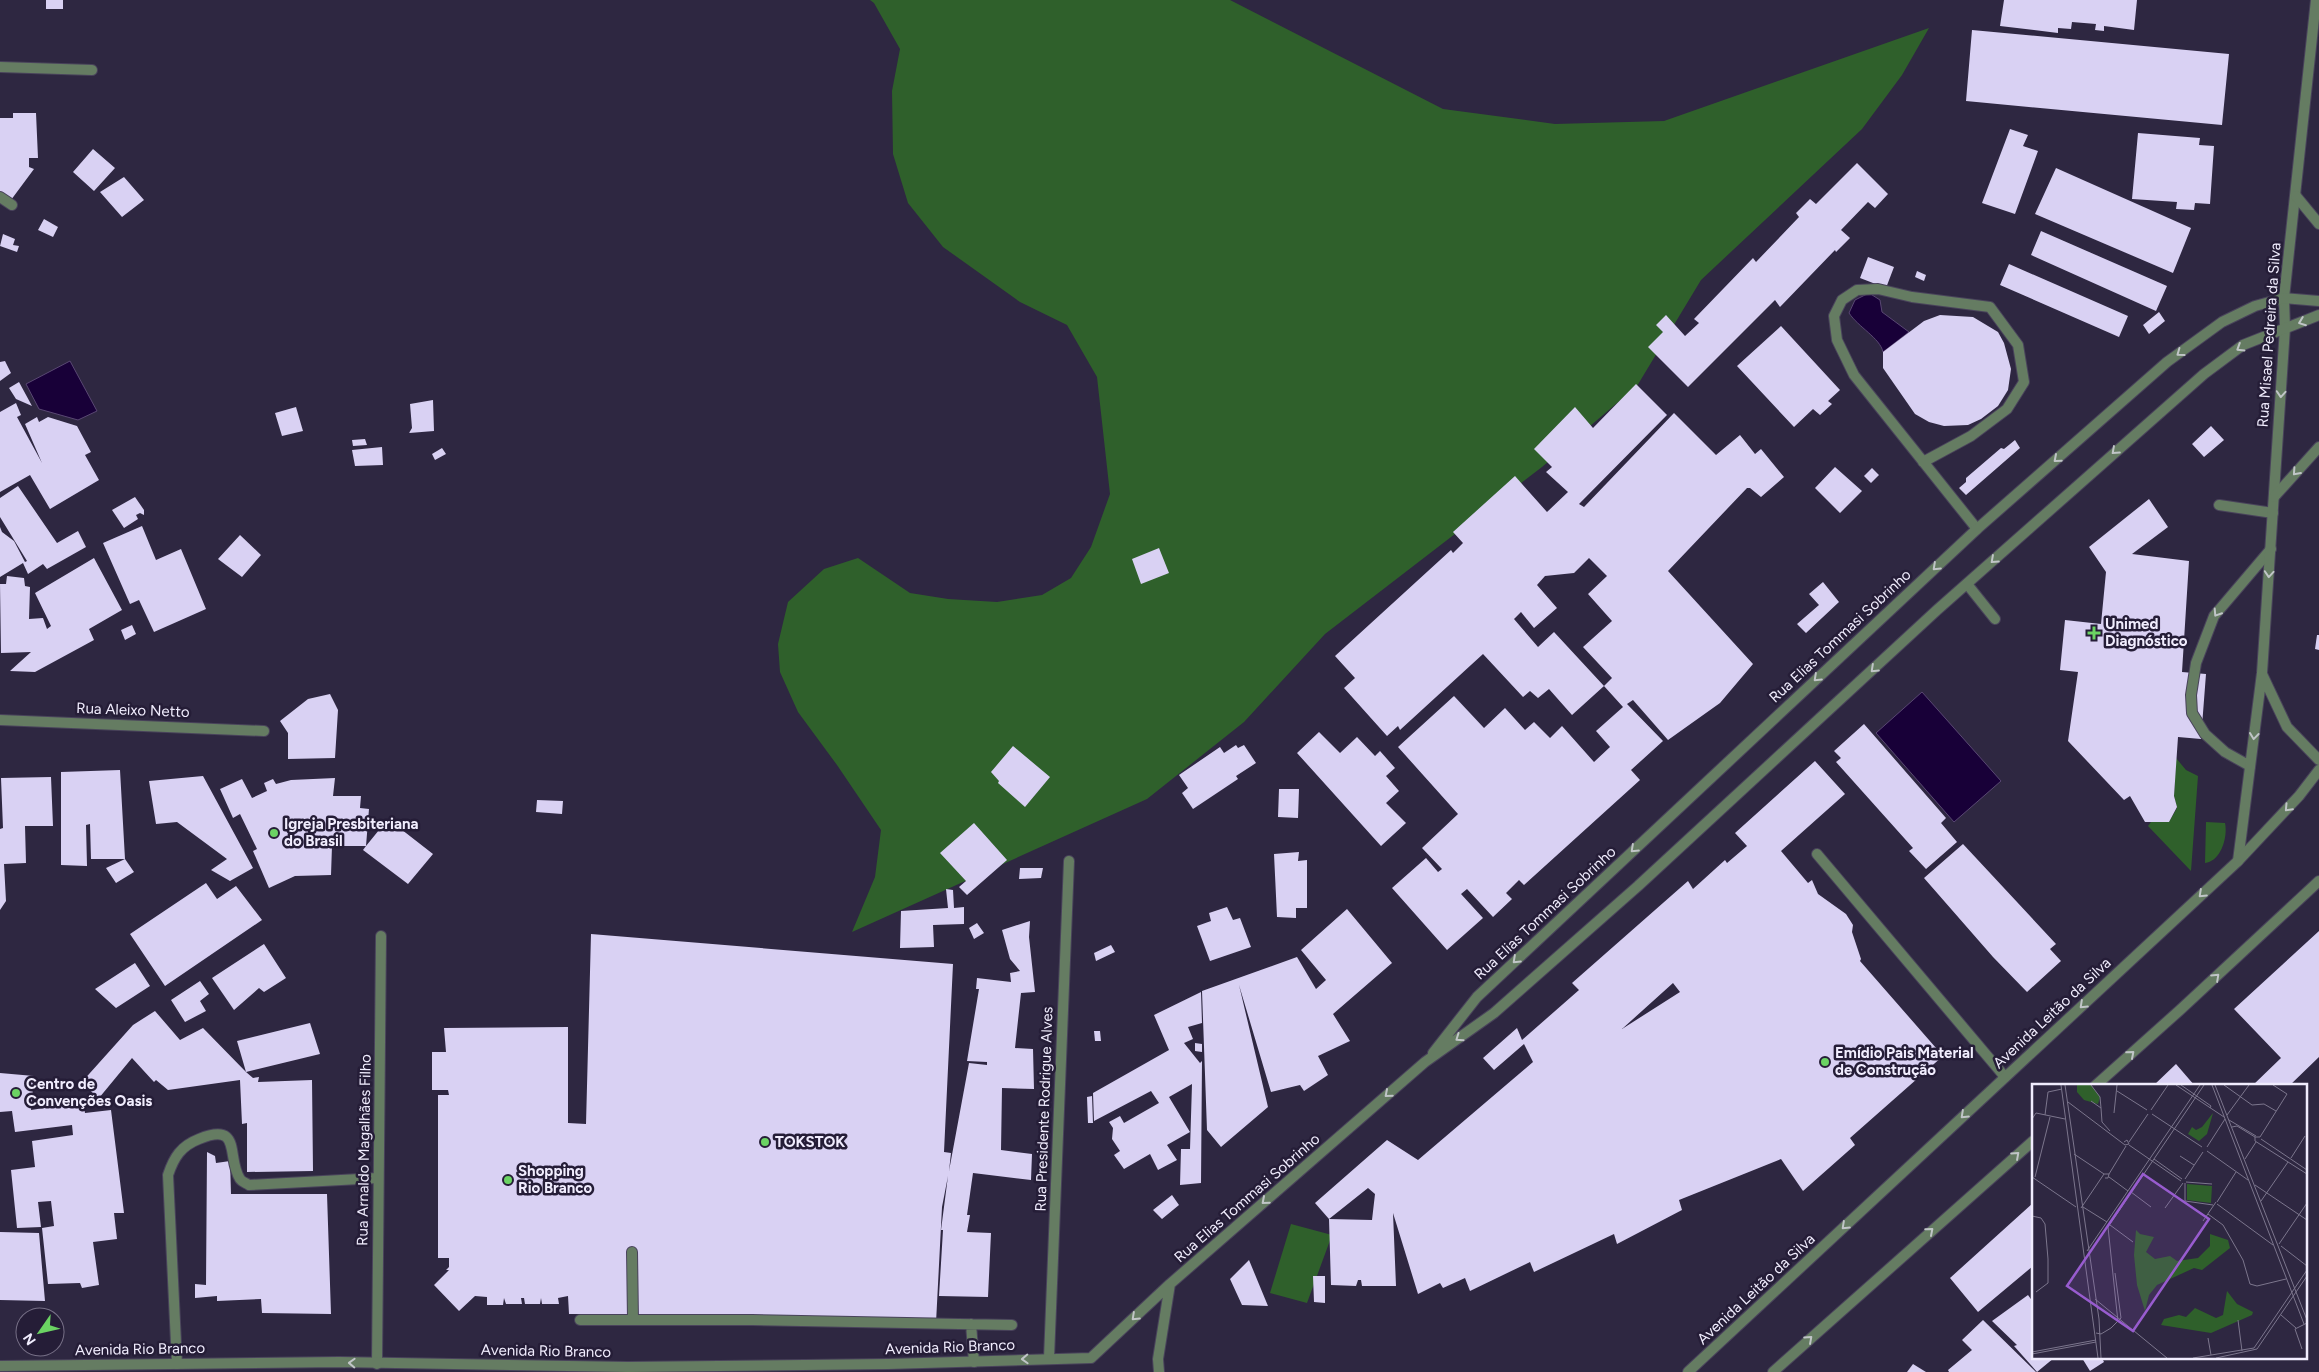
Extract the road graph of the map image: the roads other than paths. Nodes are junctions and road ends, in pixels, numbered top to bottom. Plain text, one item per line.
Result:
1 (2316, 0) edge
2 (2317, 15) edge
3 (0, 67) edge
4 (92, 70) dead end
5 (2296, 196) junction
6 (0, 197) edge
7 (12, 206) dead end
8 (2319, 224) edge
9 (2284, 298) junction
10 (2319, 301) edge
11 (2319, 315) edge
12 (2285, 328) junction
13 (2319, 447) edge
14 (1923, 462) junction
15 (2274, 497) junction
16 (2219, 505) dead end
17 (2273, 513) junction
18 (1977, 529) junction
19 (2271, 549) junction
20 (1967, 584) junction
21 (1995, 619) dead end
22 (2262, 673) junction
23 (0, 720) edge
24 (264, 731) dead end
25 (2319, 760) edge
26 (2250, 766) junction
27 (2319, 770) edge
28 (1817, 854) dead end
29 (2238, 861) junction
30 (1069, 862) dead end
31 (2319, 881) edge
32 (381, 936) dead end
33 (1425, 1062) junction
34 (2006, 1077) junction
35 (2097, 1084) edge
36 (2032, 1142) edge
37 (378, 1178) junction
38 (632, 1252) dead end
39 (1170, 1284) junction
40 (633, 1319) junction
41 (580, 1320) dead end
42 (971, 1324) junction
43 (1012, 1325) dead end
44 (1048, 1358) junction
45 (1091, 1358) joint
46 (974, 1362) junction
47 (177, 1364) junction
48 (377, 1364) junction
49 (0, 1366) edge
50 (1159, 1372) edge
51 (1688, 1372) edge
52 (1773, 1372) edge

1 - 2 street, Rua Misael Pedreira da Silva
2 - 5 street, Rua Misael Pedreira da Silva
3 - 4 street
5 - 8 street
5 - 9 street, Rua Misael Pedreira da Silva
6 - 7 street
9 - 10 street, Rua Elias Tommasi Sobrinho
9 - 12 street, Rua Misael Pedreira da Silva
9 -> 18 street, Rua Elias Tommasi Sobrinho
11 -> 12 street, Rua Elias Tommasi Sobrinho
12 -> 15 street, Rua Misael Pedreira da Silva
12 -> 20 street, Rua Elias Tommasi Sobrinho
13 -> 15 street
14 - 14 street
14 - 18 street
15 - 17 street, Rua Misael Pedreira da Silva
16 - 17 street
17 - 19 street, Rua Misael Pedreira da Silva
18 -> 33 street, Rua Elias Tommasi Sobrinho
19 -> 22 street, Rua Misael Pedreira da Silva
19 -> 26 street
20 - 21 street
20 -> 33 street, Rua Elias Tommasi Sobrinho
22 - 25 street, Rua Misael Pedreira da Silva
22 -> 26 street, Rua Misael Pedreira da Silva
23 - 24 street, Rua Aleixo Netto
26 - 29 street, Rua Misael Pedreira da Silva
27 -> 29 street, Avenida Leitão da Silva
28 - 34 street
29 -> 34 street, Avenida Leitão da Silva
30 - 44 street, Rua Presidente Rodrigue Alves
35 -> 31 street
32 - 37 street, Rua Arnaldo Magalhães Filho
33 -> 39 street, Rua Elias Tommasi Sobrinho
34 -> 51 street, Avenida Leitão da Silva
52 -> 36 street
37 - 47 street
37 - 48 street, Rua Arnaldo Magalhães Filho
38 - 40 street
39 -> 45 street, Rua Elias Tommasi Sobrinho
39 - 50 street
40 - 41 street
40 - 42 street
42 - 43 street
42 - 46 street
44 - 45 street, Avenida Rio Branco
44 -> 46 street, Avenida Rio Branco
46 - 48 street, Avenida Rio Branco
48 -> 47 street, Avenida Rio Branco
47 - 49 street, Avenida Rio Branco

